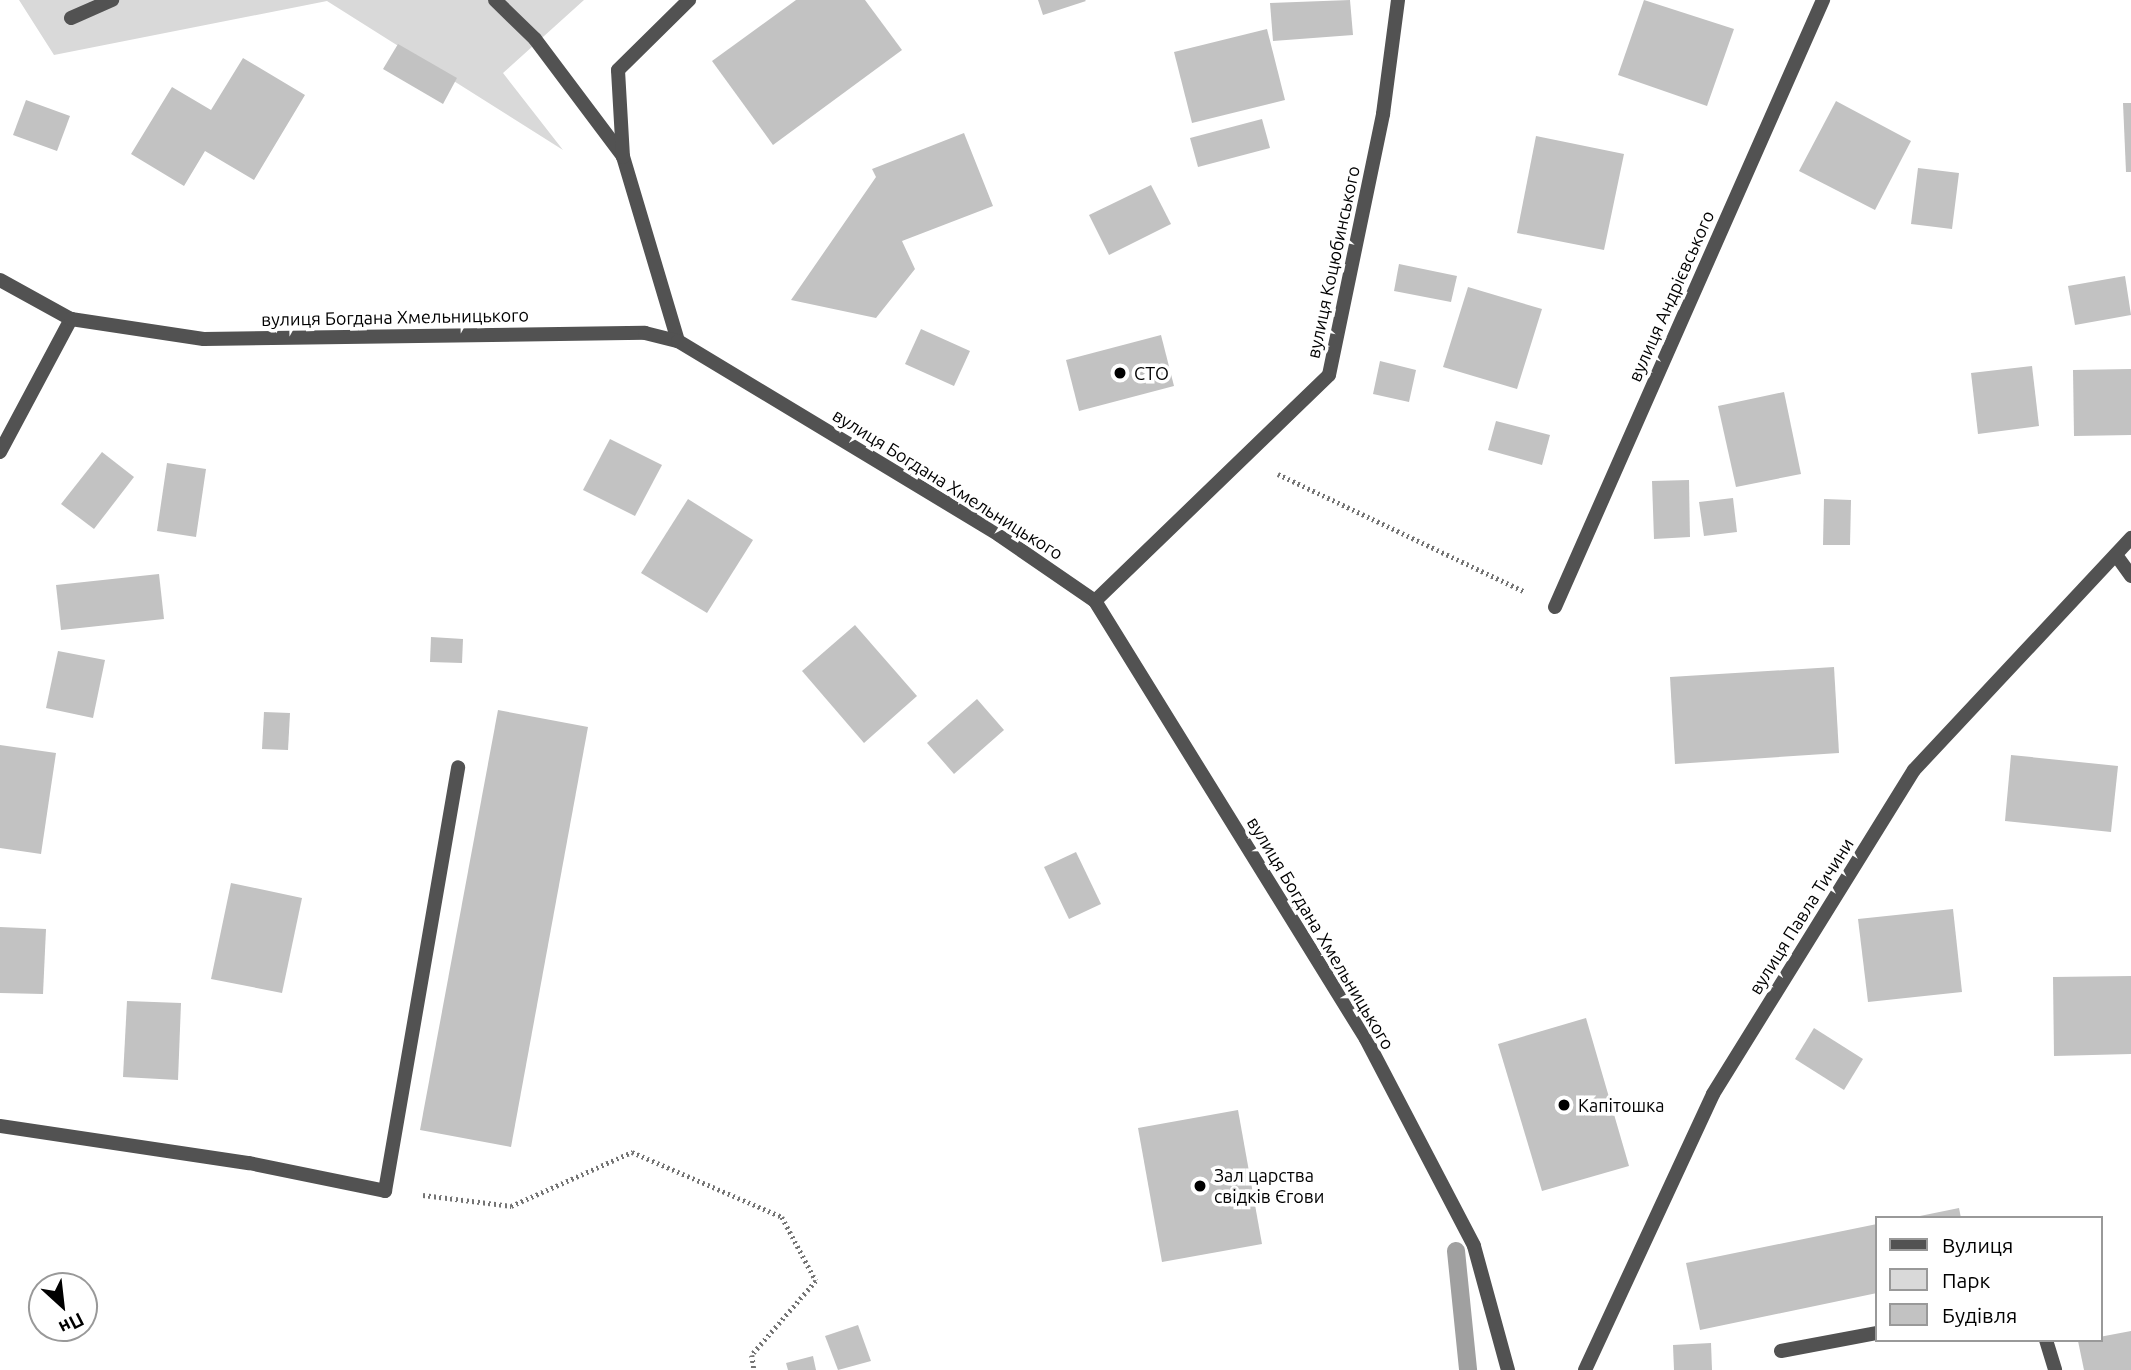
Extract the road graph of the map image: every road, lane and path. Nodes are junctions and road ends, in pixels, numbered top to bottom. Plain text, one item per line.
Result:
1 (112, 0) edge
2 (495, 0) edge
3 (690, 0) edge
4 (1398, 0) edge
5 (1823, 0) edge
6 (71, 18) dead end
7 (623, 157) junction
8 (0, 280) edge
9 (71, 319) junction
10 (678, 341) junction
11 (0, 453) edge
12 (1245, 460) junction
13 (2131, 538) edge
14 (2116, 555) junction
15 (2131, 576) edge
16 (1095, 601) junction
17 (1555, 607) joint
18 (458, 767) dead end
19 (0, 1126) edge
20 (385, 1191) junction
21 (1876, 1333) edge
22 (2047, 1342) edge
23 (1781, 1351) dead end
24 (754, 1370) edge
25 (1508, 1370) edge
26 (1585, 1370) edge
27 (2055, 1370) edge

1 - 6 street
2 - 7 street
3 - 7 street
4 - 12 street, вулиця Коцюбинського
5 - 17 street, вулиця Андрієвського
7 - 10 street
8 - 9 street
9 - 10 street, вулиця Богдана Хмельницького
9 - 11 street
10 - 16 street, вулиця Богдана Хмельницького
12 - 16 street, вулиця Коцюбинського
12 - 17 path
13 - 14 street, вулиця Павла Тичини
14 - 15 street
14 - 26 street, вулиця Павла Тичини
16 - 25 street, вулиця Богдана Хмельницького
18 - 20 street
19 - 20 street
20 - 24 path
21 - 23 street
22 - 27 street

